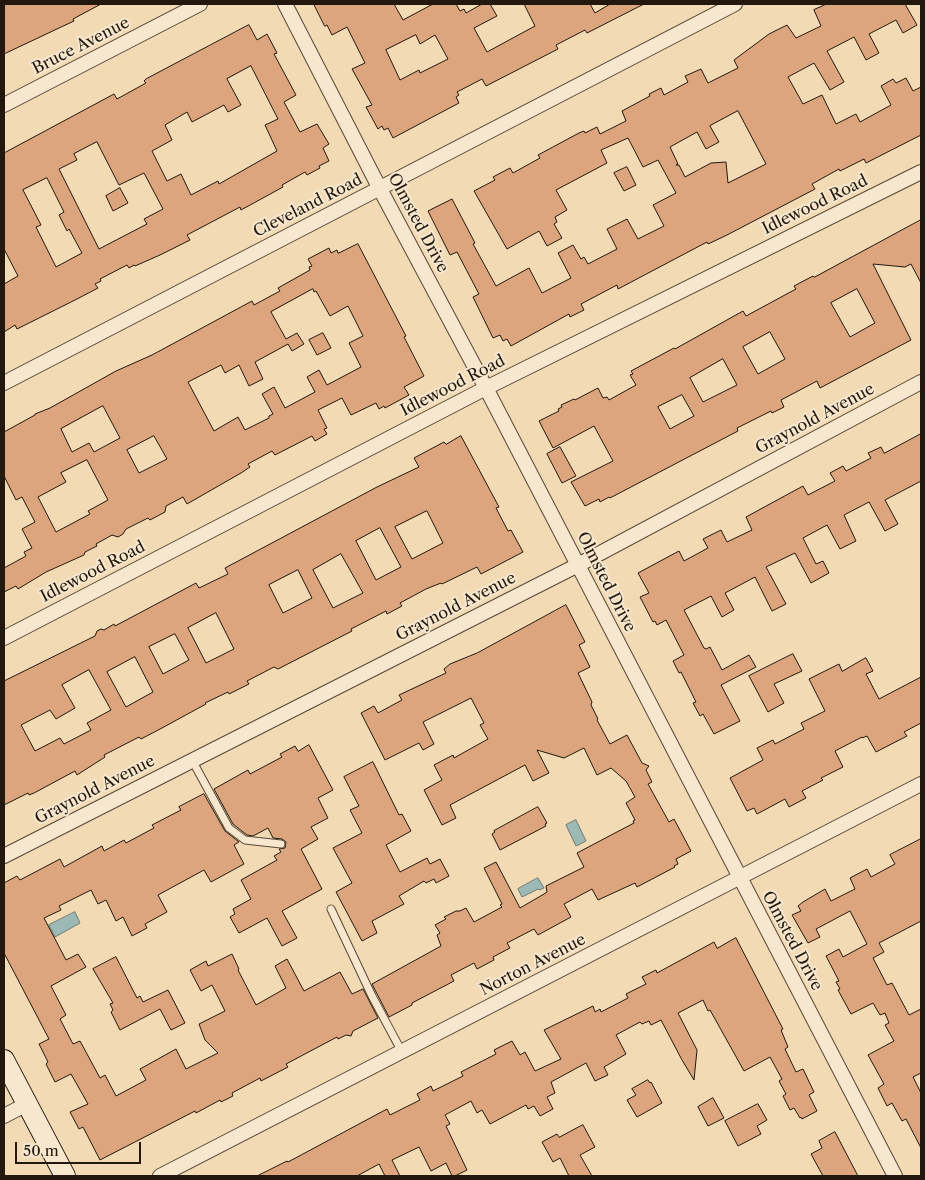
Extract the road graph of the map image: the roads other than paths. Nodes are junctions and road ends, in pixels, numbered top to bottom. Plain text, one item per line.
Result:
1 (200, 4) edge
2 (285, 4) edge
3 (735, 4) edge
4 (4, 105) edge
5 (921, 172) edge
6 (380, 189) junction
7 (921, 382) edge
8 (4, 383) edge
9 (486, 388) junction
10 (578, 565) junction
11 (4, 638) edge
12 (192, 760) junction
13 (921, 784) edge
14 (281, 844) dead end
15 (4, 856) edge
16 (740, 878) junction
17 (331, 909) dead end
18 (402, 1052) junction
19 (4, 1060) edge
20 (27, 1104) junction
21 (4, 1116) edge
22 (65, 1176) edge
23 (160, 1176) edge
24 (895, 1176) edge

1 - 4 street, Bruce Avenue
2 - 6 street, Olmsted Drive
3 - 6 street, Cleveland Road
5 - 9 street, Idlewood Road
6 - 8 street, Cleveland Road
6 - 9 street, Olmsted Drive
7 - 10 street, Graynold Avenue
9 - 10 street, Olmsted Drive
9 - 11 street, Idlewood Road
10 - 12 street, Graynold Avenue
10 - 16 street, Olmsted Drive
12 - 14 lane
12 - 15 street, Graynold Avenue
13 - 16 street, Norton Avenue
16 - 18 street, Norton Avenue
16 - 24 street, Olmsted Drive
17 - 18 lane
18 - 23 street, Norton Avenue
19 - 20 street
20 - 21 street
20 - 22 street

